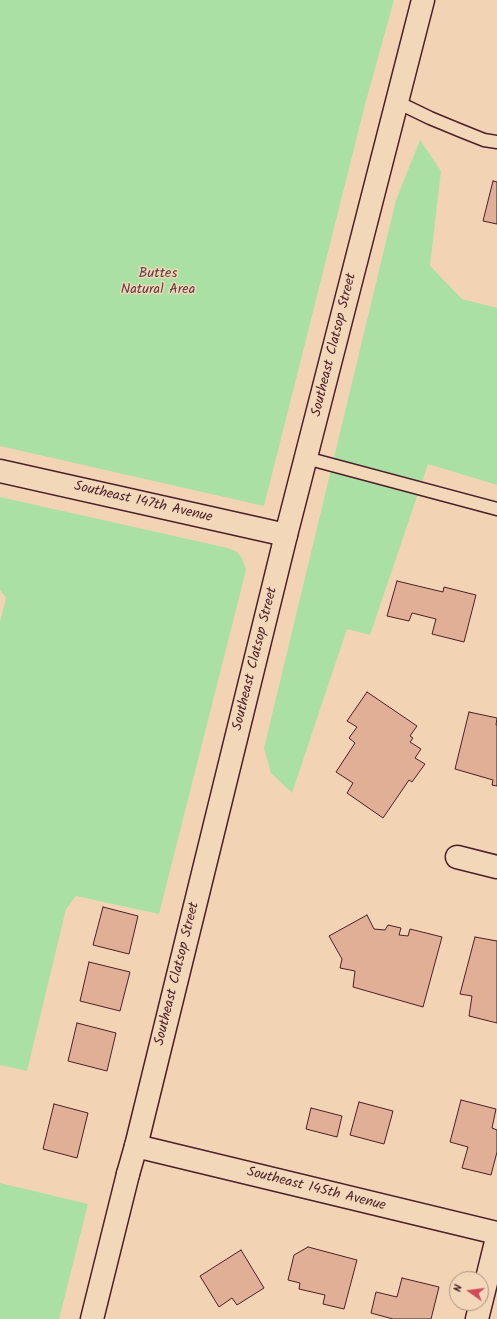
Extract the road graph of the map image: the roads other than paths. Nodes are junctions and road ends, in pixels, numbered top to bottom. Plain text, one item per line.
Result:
1 (423, 0) edge
2 (397, 102) junction
3 (497, 142) edge
4 (306, 458) junction
5 (0, 471) edge
6 (497, 508) edge
7 (286, 535) junction
8 (457, 857) dead end
9 (497, 867) edge
10 (136, 1146) junction
11 (497, 1233) edge
12 (497, 1238) edge
13 (92, 1319) edge
14 (477, 1319) edge

1 - 2 street, Southeast Clatsop Street
2 - 3 lane
2 - 4 street, Southeast Clatsop Street
4 - 6 lane
4 - 7 street, Southeast Clatsop Street
5 - 7 street, Southeast 147th Avenue
7 - 10 street, Southeast Clatsop Street
8 - 9 street
10 - 11 street, Southeast 145th Avenue
10 - 13 street, Southeast Clatsop Street
12 - 14 street

